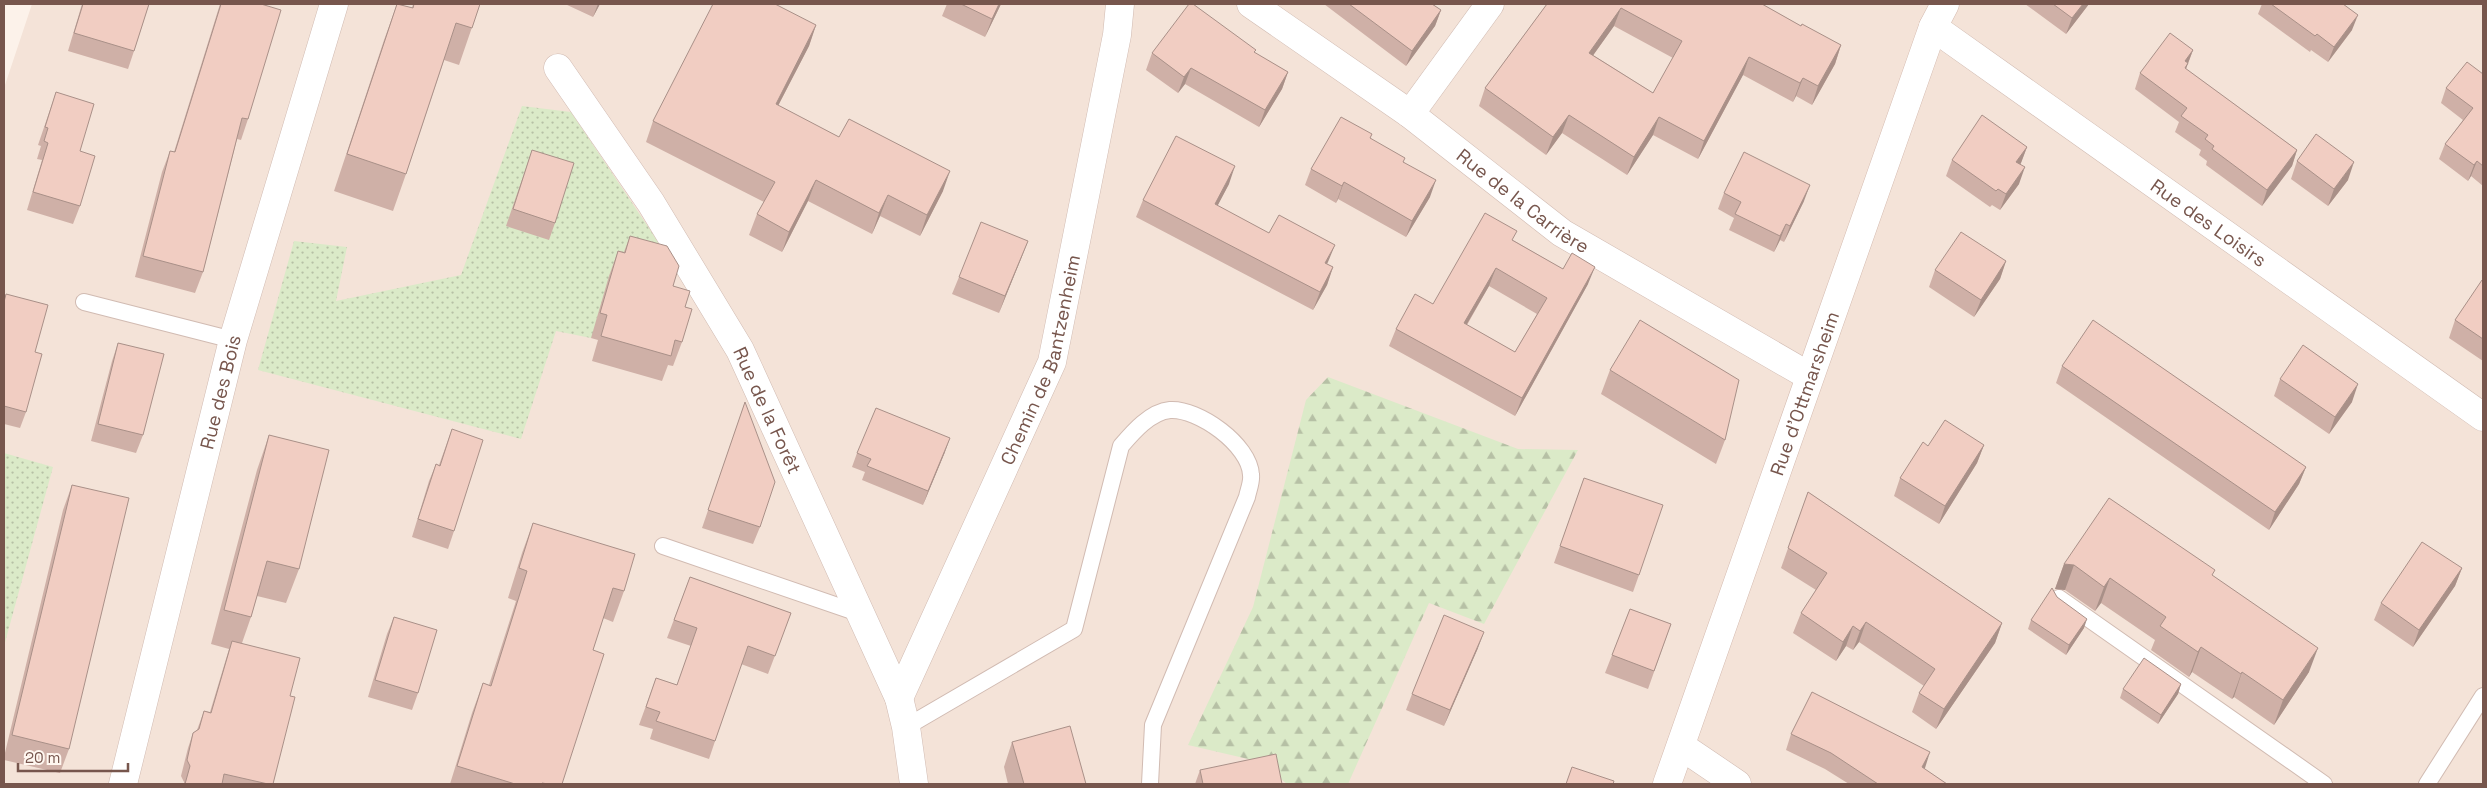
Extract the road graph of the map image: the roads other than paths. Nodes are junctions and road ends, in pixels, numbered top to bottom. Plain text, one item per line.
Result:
1 (334, 4) edge
2 (1120, 4) edge
3 (1251, 4) edge
4 (1490, 4) edge
5 (1939, 15) edge
6 (558, 68) dead end
7 (1410, 114) junction
8 (84, 302) dead end
9 (233, 340) junction
10 (1809, 376) junction
11 (2483, 417) edge
12 (664, 546) dead end
13 (2059, 598) edge
14 (861, 614) junction
15 (2483, 696) edge
16 (899, 698) junction
17 (906, 727) junction
18 (1681, 746) junction
19 (123, 784) edge
20 (914, 784) edge
21 (1150, 784) edge
22 (1669, 784) edge
23 (1737, 784) edge
24 (2324, 784) edge
25 (2427, 784) edge

1 - 9 street, Rue des Bois
2 - 16 street, Chemin de Bantzenheim
3 - 7 street, Rue de la Carrière
4 - 7 street
5 - 10 street, Rue d'Ottmarsheim
5 - 11 street, Rue des Loisirs
6 - 14 street, Rue de la Forêt
7 - 10 street, Rue de la Carrière
8 - 9 lane
9 - 19 street, Rue des Bois
10 - 18 street, Rue d'Ottmarsheim
12 - 14 lane
13 - 24 lane
14 - 16 street, Rue de la Forêt
15 - 25 lane
16 - 17 street, Rue de la Forêt
17 - 20 street, Rue de la Forêt
17 - 21 lane
18 - 22 street, Rue d'Ottmarsheim
18 - 23 street

